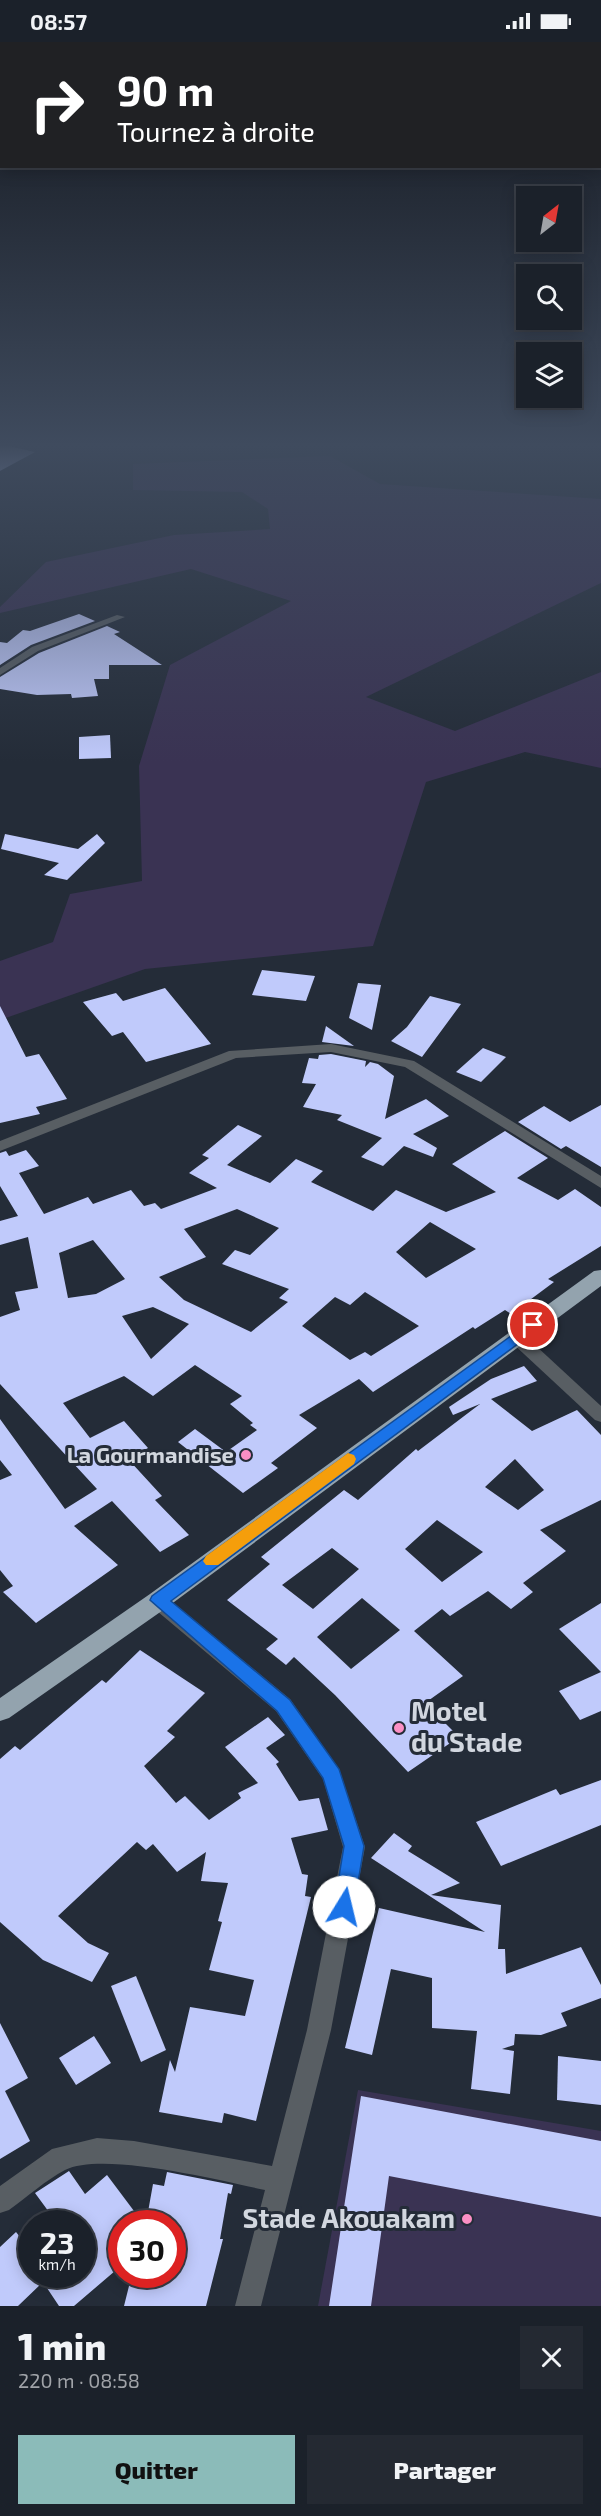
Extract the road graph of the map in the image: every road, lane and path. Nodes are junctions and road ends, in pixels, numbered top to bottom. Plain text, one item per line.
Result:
1 (120, 617) dead end
2 (0, 672) edge
3 (0, 1146) edge
4 (601, 1184) edge
5 (601, 1276) edge
6 (516, 1337) junction
7 (601, 1416) edge
8 (158, 1600) junction
9 (0, 1711) edge
10 (280, 2180) junction
11 (0, 2201) edge
12 (248, 2306) edge

1 - 2 street
3 - 4 street
5 - 6 highway
6 - 7 street
6 - 8 highway
8 - 9 highway
8 - 10 street
10 - 11 street
10 - 12 street

